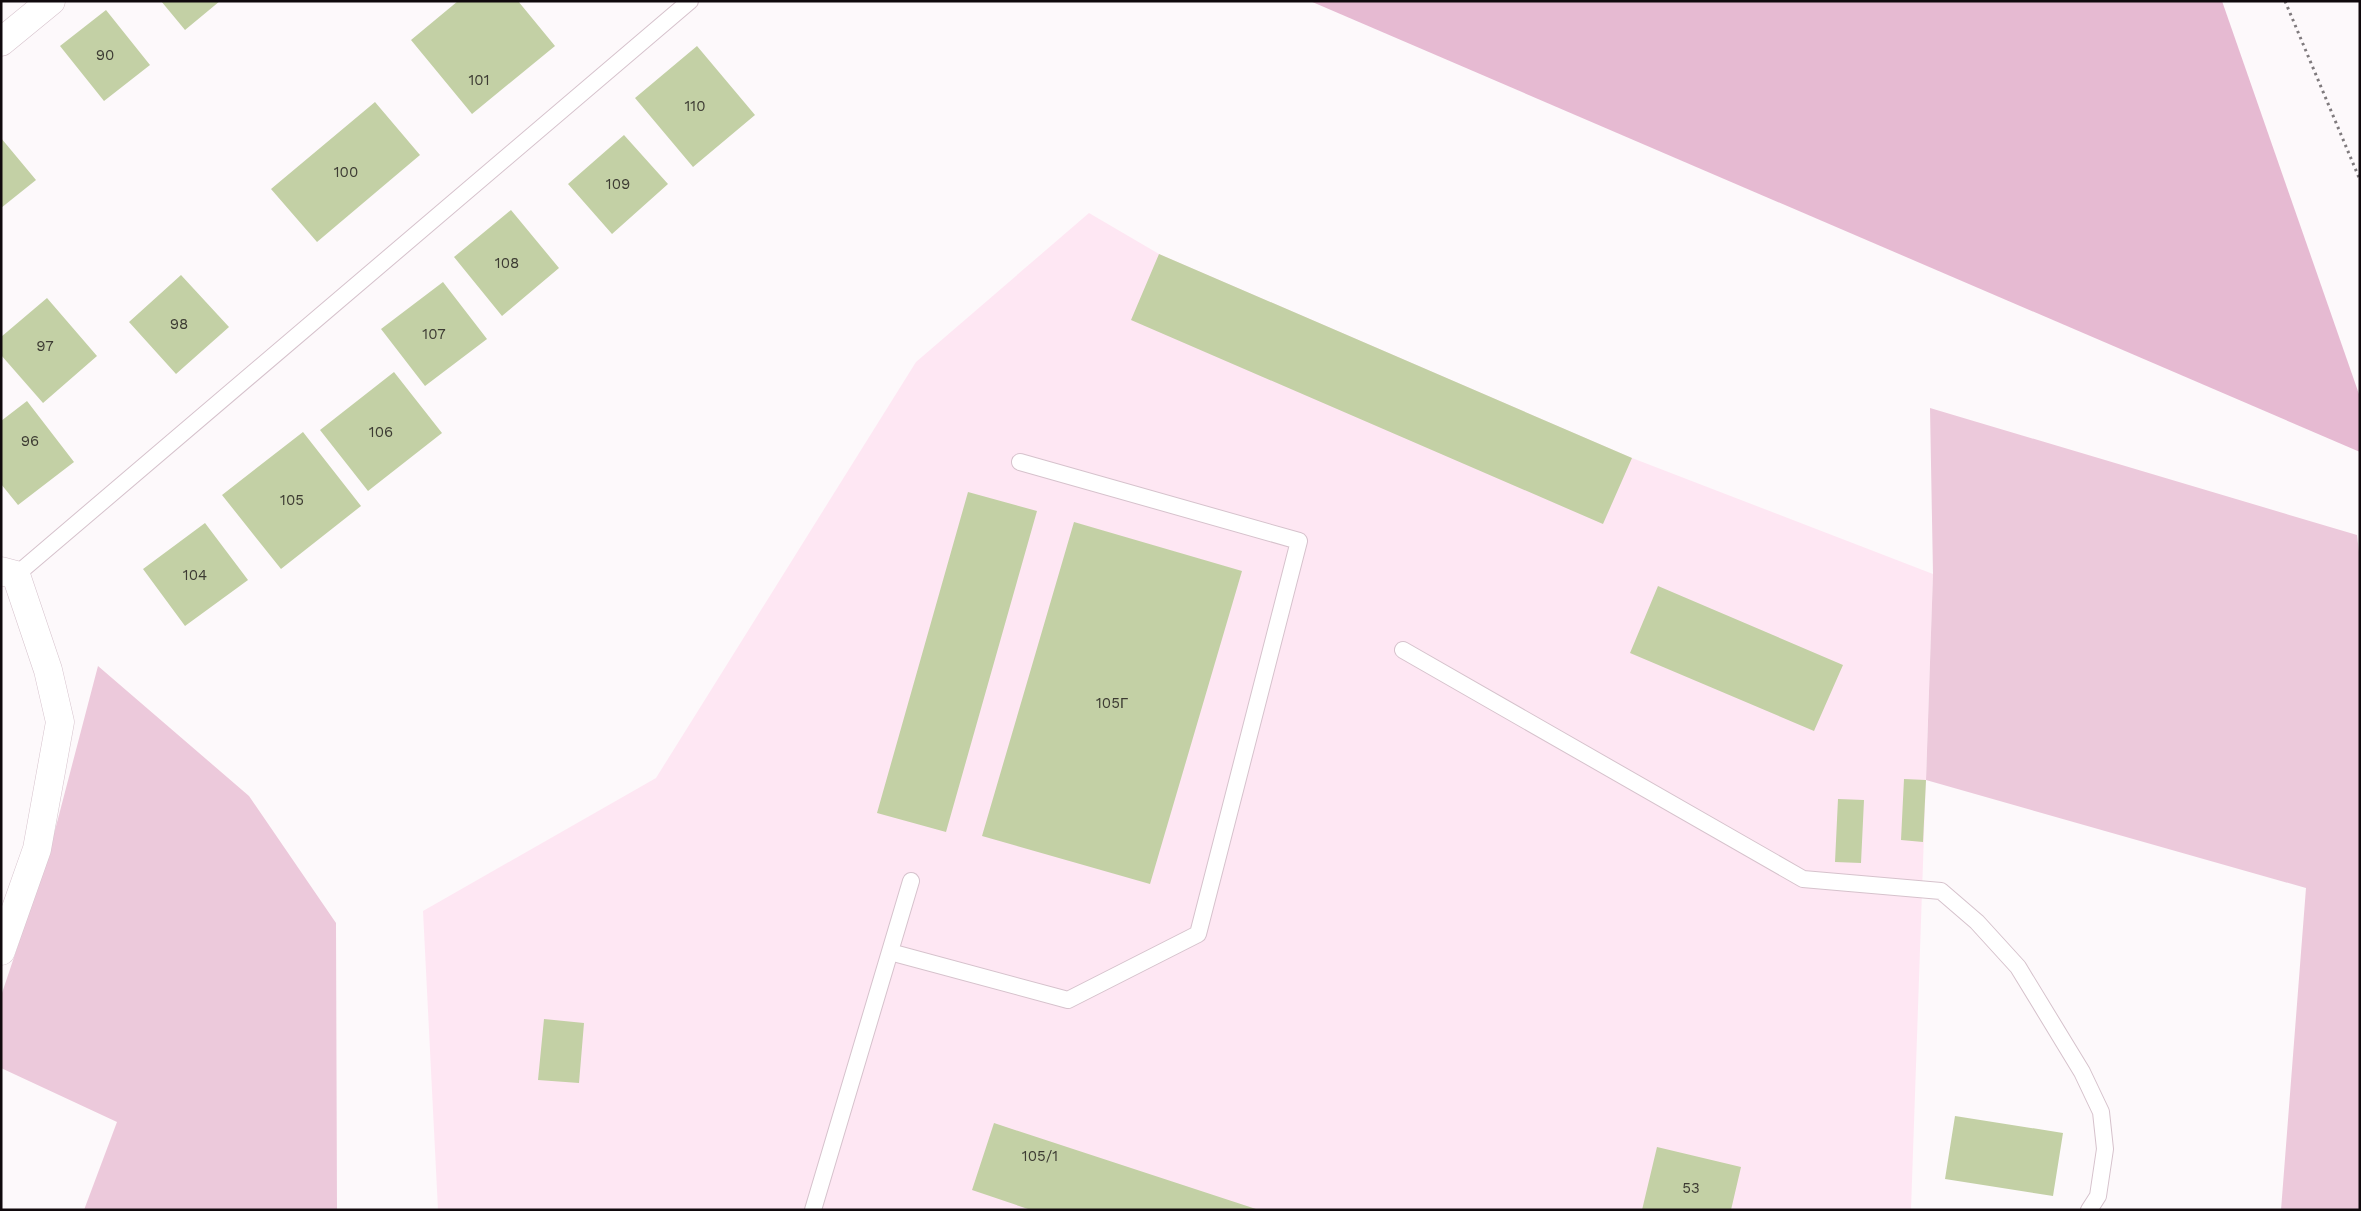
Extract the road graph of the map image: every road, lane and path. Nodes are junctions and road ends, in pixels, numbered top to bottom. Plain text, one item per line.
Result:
1 (51, 1) edge
2 (690, 1) edge
3 (2285, 1) edge
4 (1, 42) edge
5 (2360, 180) edge
6 (1020, 462) dead end
7 (9, 573) edge
8 (1403, 650) dead end
9 (911, 881) dead end
10 (1, 951) edge
11 (890, 952) junction
12 (813, 1210) edge
13 (2089, 1210) edge

1 - 4 street
2 - 7 lane
3 - 5 path
6 - 11 lane
7 - 10 street
8 - 13 lane
9 - 11 lane
11 - 12 lane

